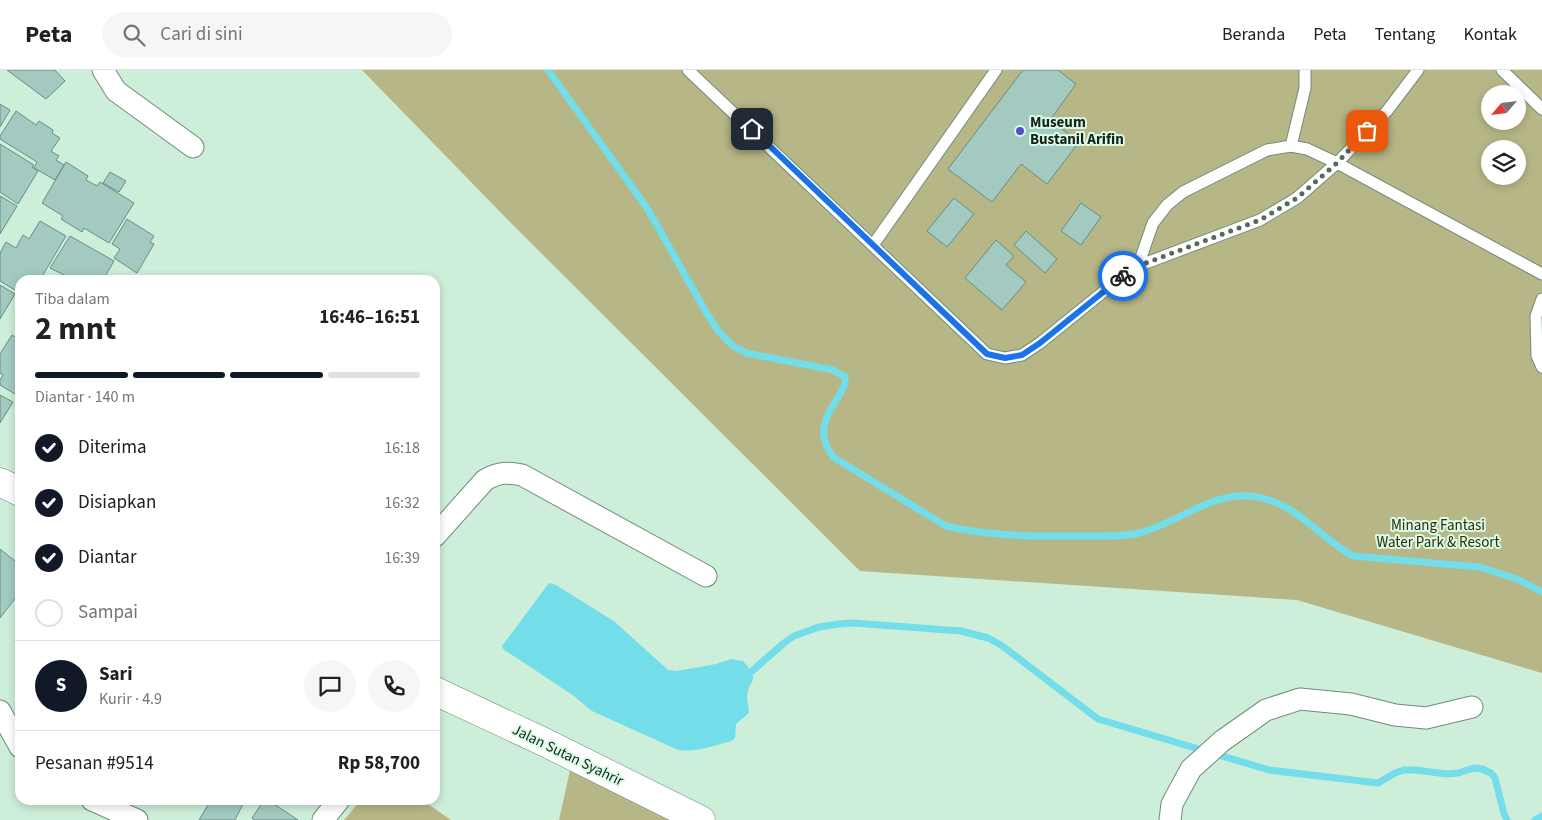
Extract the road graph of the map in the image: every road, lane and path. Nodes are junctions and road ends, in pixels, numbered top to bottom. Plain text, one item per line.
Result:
1 (102, 70) edge
2 (688, 70) edge
3 (996, 70) edge
4 (1305, 70) edge
5 (1418, 70) edge
6 (1502, 70) edge
7 (1542, 109) edge
8 (193, 146) dead end
9 (1291, 146) junction
10 (1337, 163) junction
11 (873, 245) junction
12 (1138, 266) junction
13 (1542, 274) edge
14 (1542, 299) edge
15 (1542, 367) edge
16 (0, 482) edge
17 (15, 490) edge
18 (440, 530) edge
19 (706, 576) dead end
20 (440, 693) edge
21 (1472, 707) dead end
22 (0, 711) edge
23 (15, 738) edge
24 (103, 805) edge
25 (335, 805) edge
26 (137, 820) edge
27 (323, 820) edge
28 (701, 820) edge
29 (1170, 820) edge

1 - 8 street
2 - 11 lane
3 - 11 lane
4 - 9 lane
5 - 10 lane
6 - 7 lane
9 - 10 lane
9 - 12 lane
10 - 12 lane
10 - 13 lane
11 - 12 lane
14 - 15 lane
16 - 17 highway
18 - 19 street
20 - 28 highway, Jalan Sutan Syahrir
21 - 29 street
22 - 23 street
24 - 26 street
25 - 27 street

